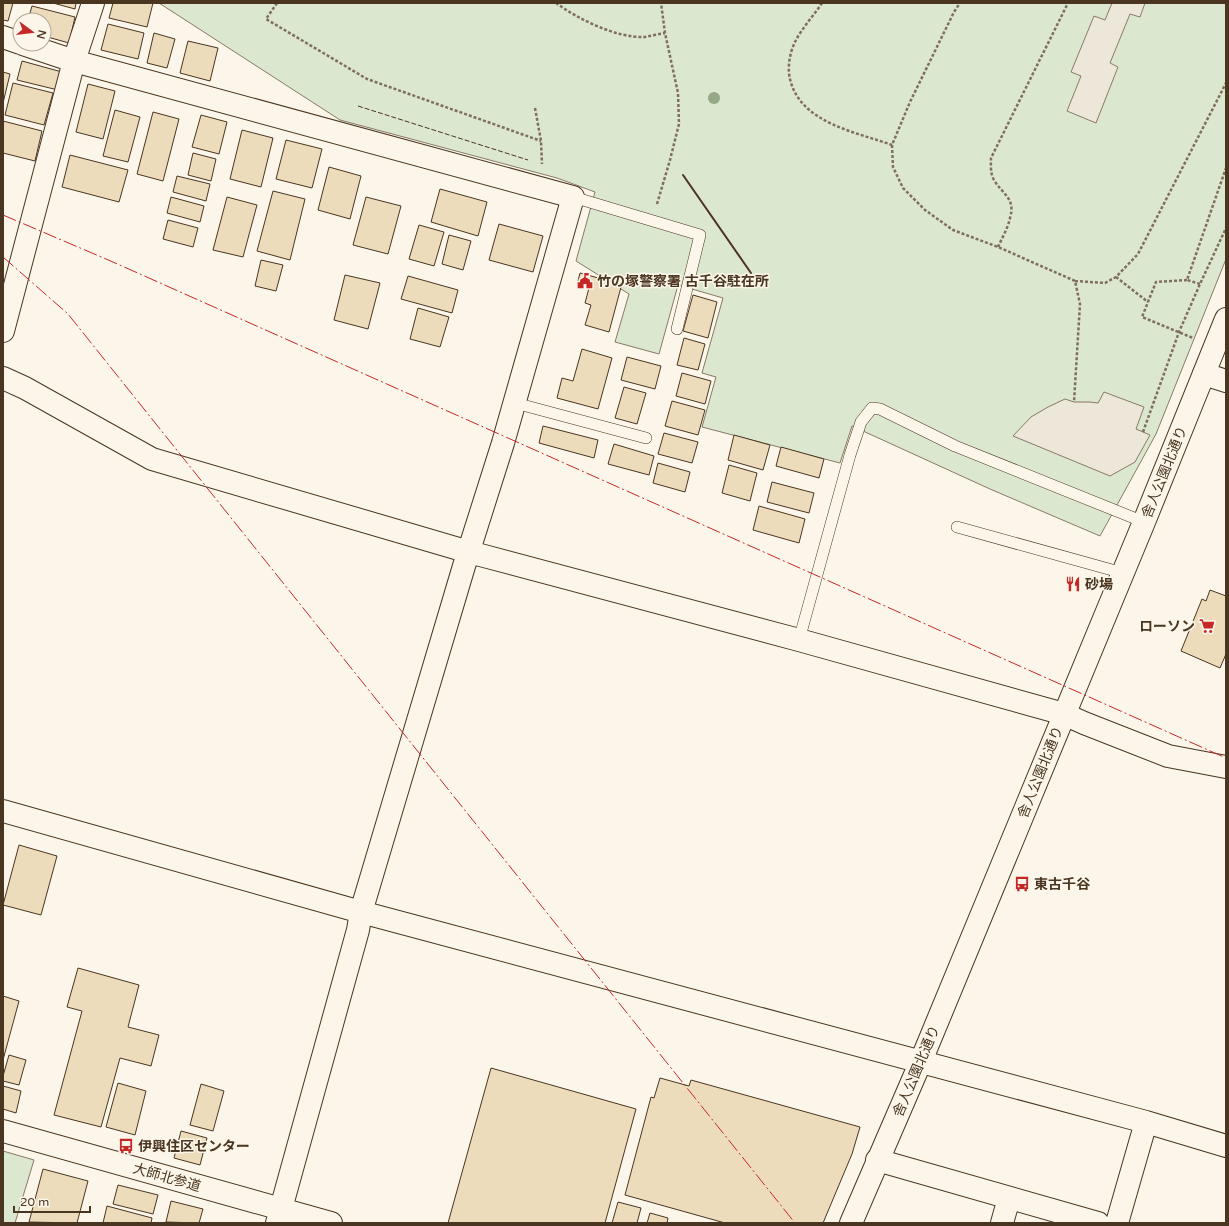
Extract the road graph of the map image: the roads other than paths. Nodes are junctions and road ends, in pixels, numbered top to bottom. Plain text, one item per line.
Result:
1 (94, 3) edge
2 (47, 52) edge
3 (74, 61) junction
4 (573, 197) junction
5 (1226, 319) edge
6 (677, 329) dead end
7 (3, 331) edge
8 (1204, 374) junction
9 (3, 378) edge
10 (1226, 381) edge
11 (515, 403) junction
12 (646, 438) dead end
13 (1144, 522) junction
14 (957, 527) dead end
15 (468, 552) junction
16 (1123, 573) junction
17 (799, 640) junction
18 (1064, 714) junction
19 (1226, 767) edge
20 (3, 812) edge
21 (361, 912) junction
22 (921, 1061) junction
23 (1146, 1122) junction
24 (3, 1131) edge
25 (1226, 1146) edge
26 (877, 1160) junction
27 (1009, 1198) junction
28 (279, 1216) edge
29 (332, 1223) edge
30 (851, 1223) edge
31 (1002, 1223) edge
32 (1098, 1223) edge
33 (1117, 1223) edge

1 - 3 street
2 - 3 street
3 - 4 street
3 - 7 street
4 - 6 lane
4 - 11 street
5 - 8 street, 舎人公園北通り
8 - 10 street
8 - 13 street, 舎人公園北通り
9 - 15 street
11 - 12 lane
11 - 15 street
13 - 16 street, 舎人公園北通り
13 - 17 lane
14 - 16 lane
15 - 17 street
15 - 21 street
16 - 18 street, 舎人公園北通り
17 - 18 street
18 - 19 street
18 - 22 street, 舎人公園北通り
20 - 21 street
21 - 22 street
21 - 28 street
22 - 23 street
22 - 26 street, 舎人公園北通り
23 - 25 street
23 - 33 street
24 - 28 street, 大師北参道
26 - 27 street
26 - 30 street, 舎人公園北通り
27 - 31 street
27 - 32 street
28 - 29 street, 大師北参道

